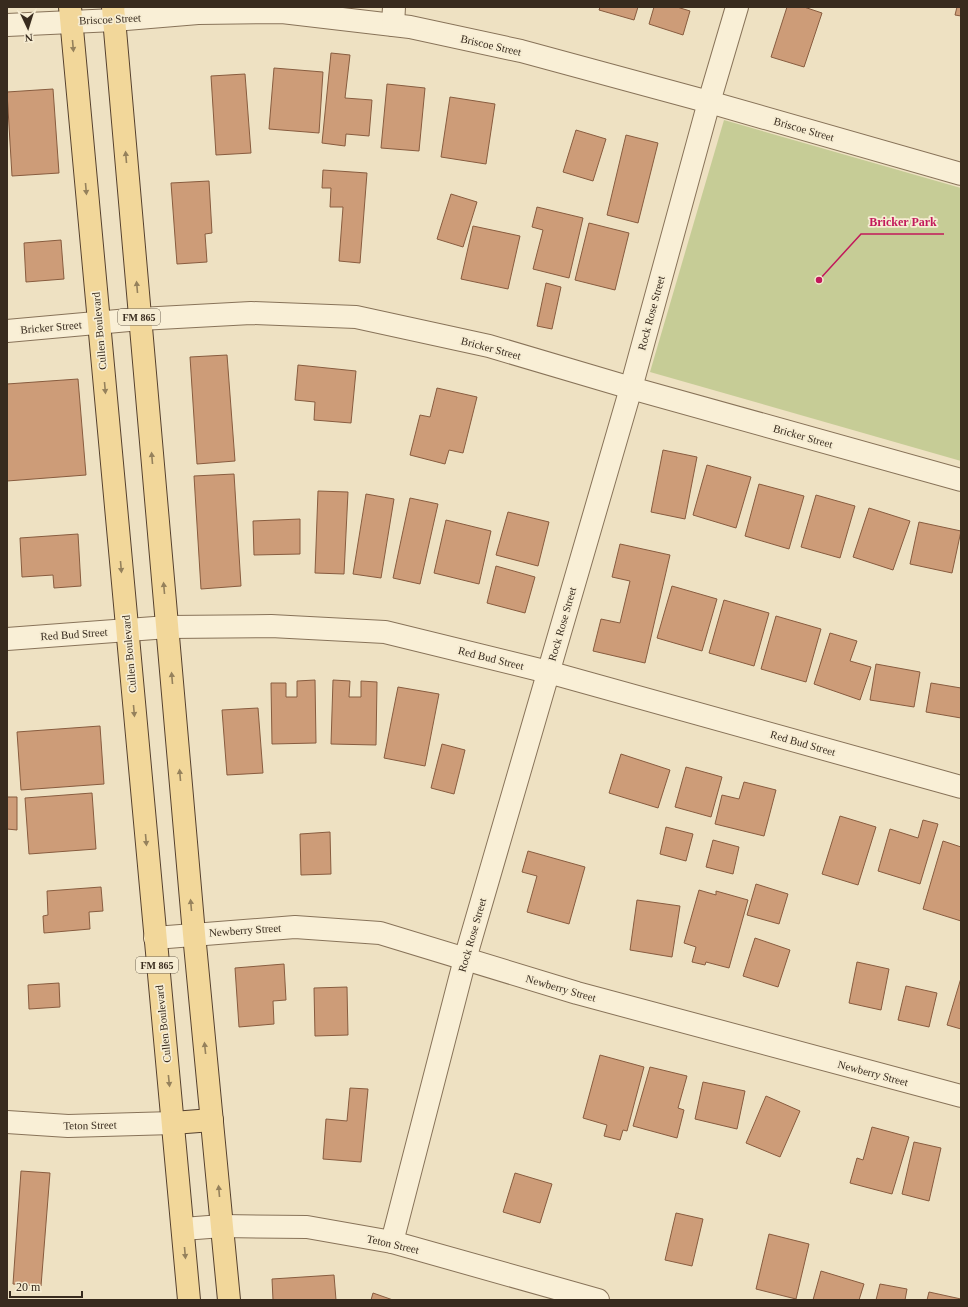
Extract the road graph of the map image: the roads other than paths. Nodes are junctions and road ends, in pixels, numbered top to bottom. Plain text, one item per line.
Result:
1 (737, 7) edge
2 (265, 10) edge
3 (113, 13) edge
4 (70, 14) edge
5 (394, 16) edge
6 (7, 25) edge
7 (709, 102) junction
8 (961, 174) edge
9 (140, 319) junction
10 (99, 323) junction
11 (7, 331) edge
12 (631, 388) junction
13 (961, 480) edge
14 (168, 627) junction
15 (126, 630) junction
16 (7, 639) edge
17 (548, 672) junction
18 (961, 787) edge
19 (194, 934) junction
20 (155, 938) junction
21 (465, 959) junction
22 (961, 1096) edge
23 (212, 1120) junction
24 (7, 1122) edge
25 (173, 1123) junction
26 (222, 1226) junction
27 (183, 1229) junction
28 (392, 1242) junction
29 (189, 1300) edge
30 (228, 1300) edge
31 (598, 1300) edge

1 - 7 street, Rock Rose Street
2 - 3 street, Briscoe Street
2 - 5 street, Briscoe Street
3 - 4 street, Briscoe Street
9 -> 3 main road, FM 865
4 - 6 street, Briscoe Street
4 -> 10 main road, Cullen Boulevard / FM 865
5 - 7 street, Briscoe Street
7 - 8 street, Briscoe Street
7 - 12 street, Rock Rose Street
9 - 10 street, Bricker Street
9 - 12 street, Bricker Street
14 -> 9 main road, FM 865
10 - 11 street, Bricker Street
10 -> 15 main road, Cullen Boulevard / FM 865
12 - 13 street, Bricker Street
12 - 17 street, Rock Rose Street
14 - 15 street, Red Bud Street
14 - 17 street, Red Bud Street
19 -> 14 main road, FM 865
15 - 16 street, Red Bud Street
15 -> 20 main road, Cullen Boulevard / FM 865
17 - 18 street, Red Bud Street
17 - 21 street, Rock Rose Street
19 - 20 street, Newberry Street
19 - 21 street, Newberry Street
23 -> 19 main road, FM 865
20 -> 25 main road, Cullen Boulevard / FM 865
21 - 22 street, Newberry Street
21 - 28 street, Rock Rose Street
23 - 25 main road
26 -> 23 main road, FM 865
24 - 25 street, Teton Street
25 - 27 main road, Cullen Boulevard / FM 865
26 - 27 street, Teton Street
26 - 28 street, Teton Street
26 - 30 main road, FM 865
27 -> 29 main road, Cullen Boulevard / FM 865
28 - 31 street, Teton Street

